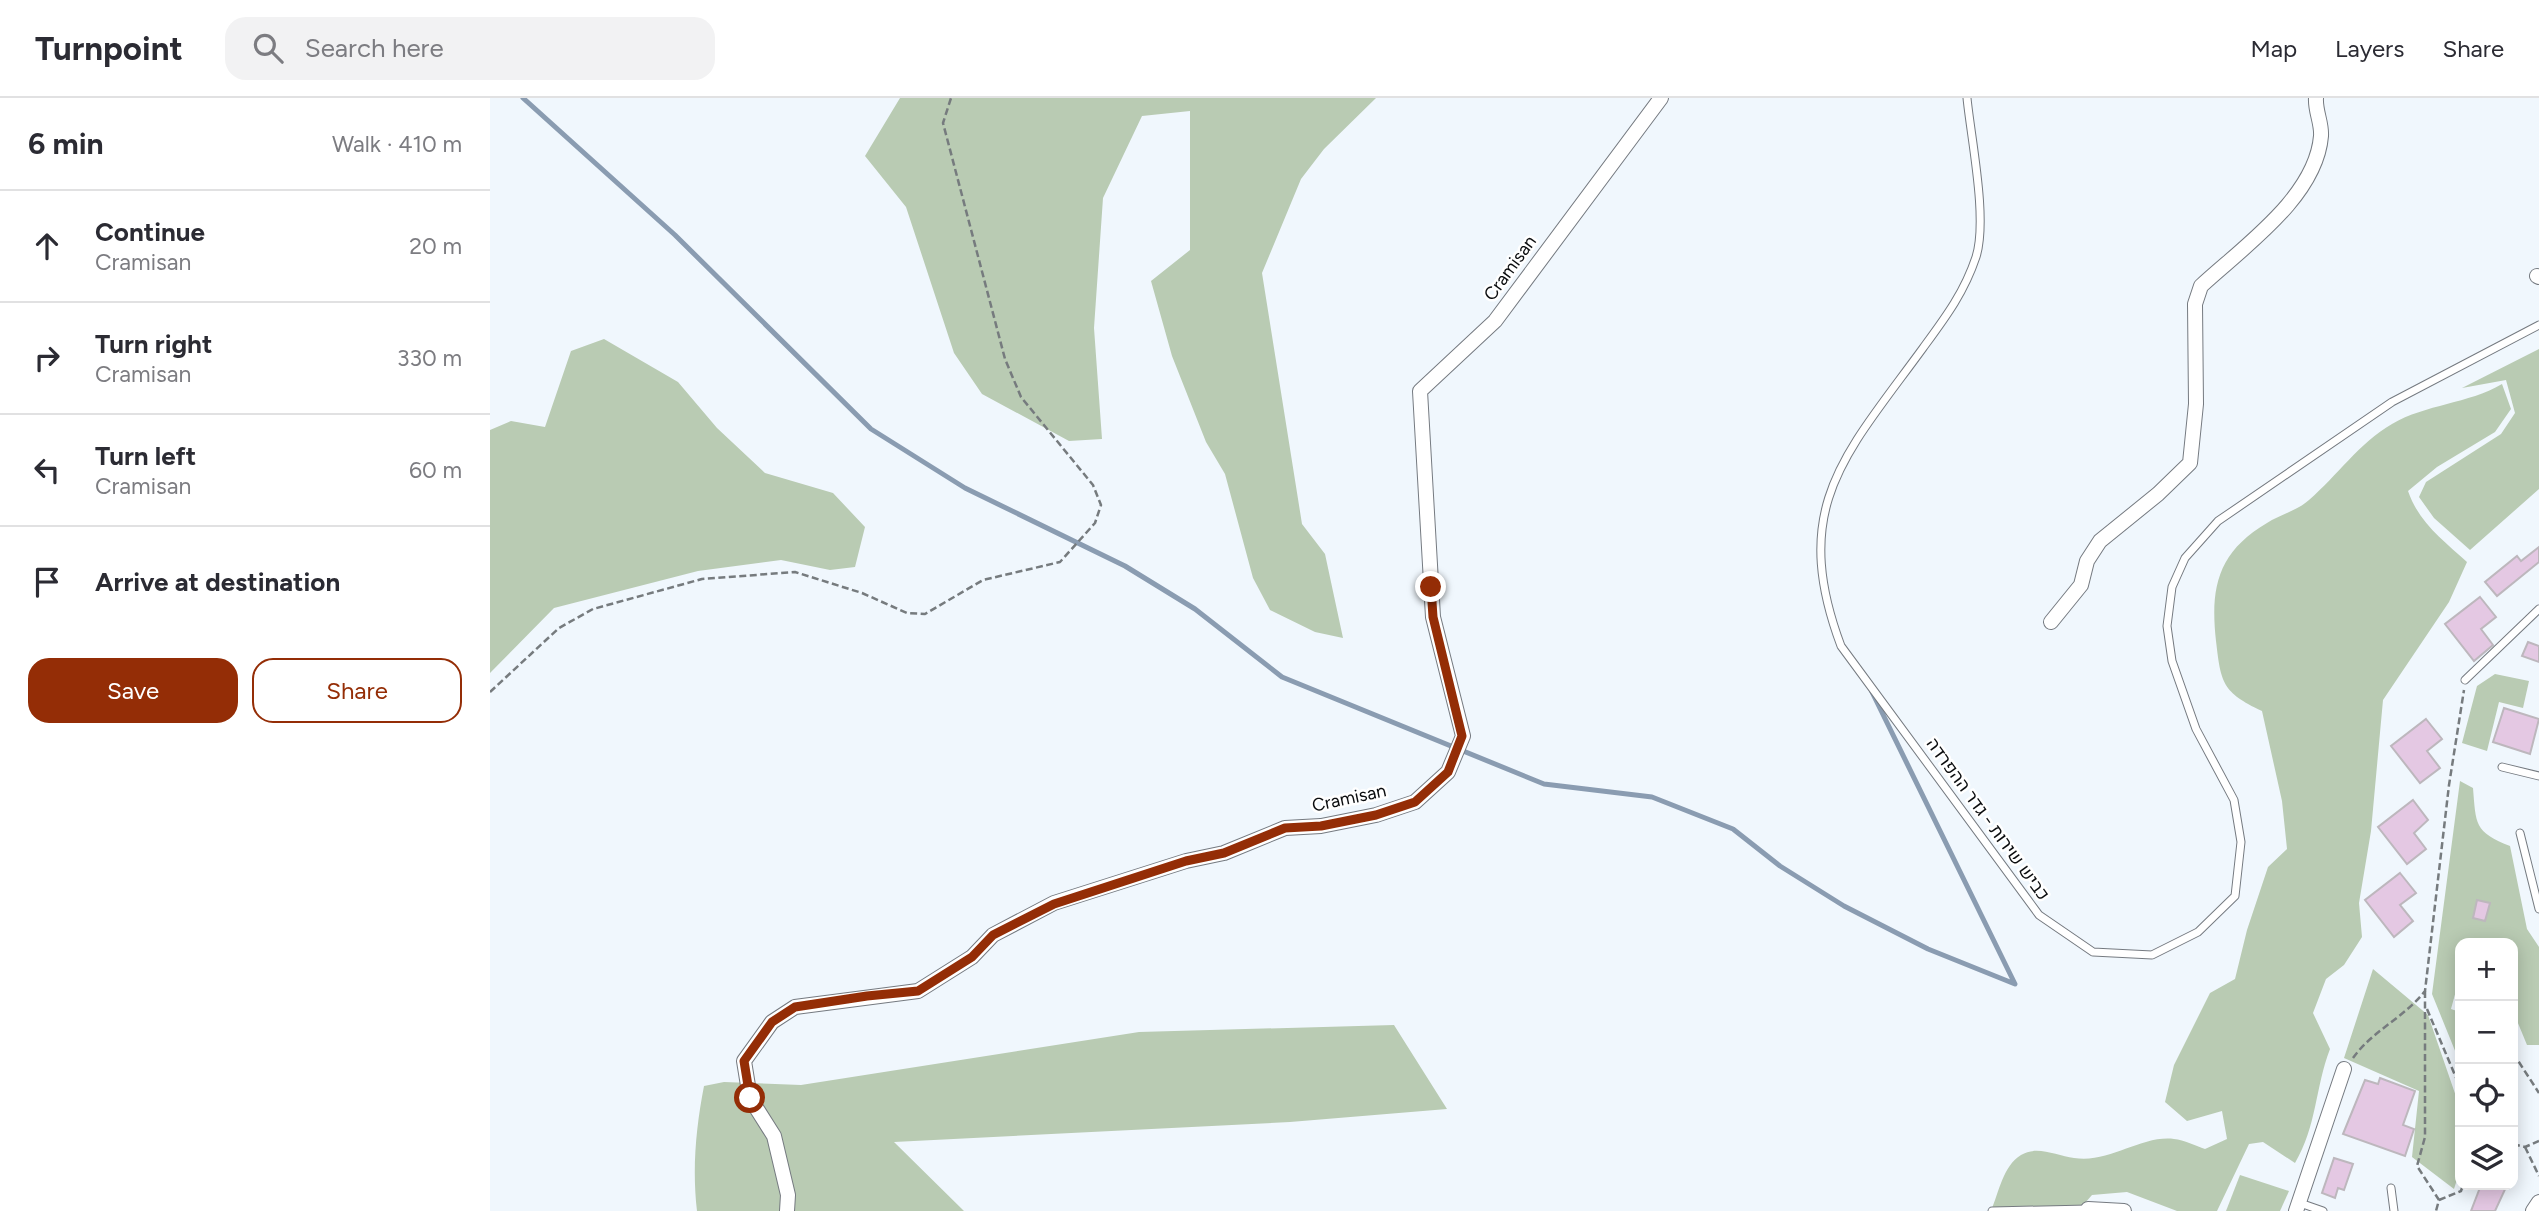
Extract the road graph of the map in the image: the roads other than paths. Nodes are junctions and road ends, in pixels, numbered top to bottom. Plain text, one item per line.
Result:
1 (1661, 98) edge
2 (1967, 98) edge
3 (2316, 98) edge
4 (2539, 325) edge
5 (2539, 609) edge
6 (2051, 622) dead end
7 (2465, 680) road end
8 (2502, 767) dead end
9 (2539, 776) edge
10 (2521, 833) dead end
11 (2539, 909) edge
12 (2344, 1069) road end
13 (2391, 1188) dead end
14 (2539, 1202) edge
15 (2298, 1207) edge
16 (2088, 1209) joint
17 (787, 1211) edge
18 (1992, 1211) edge
19 (2123, 1211) edge
20 (2323, 1211) edge
21 (2394, 1211) edge
22 (2533, 1211) edge

1 - 17 street, Cramisan
2 - 4 lane, כביש שירות - גדר ההפרדה
3 - 6 street
5 - 7 lane
8 - 9 lane
10 - 11 lane
12 - 15 street
13 - 21 lane
14 - 22 street
15 - 20 lane
16 - 18 lane
16 - 19 street

